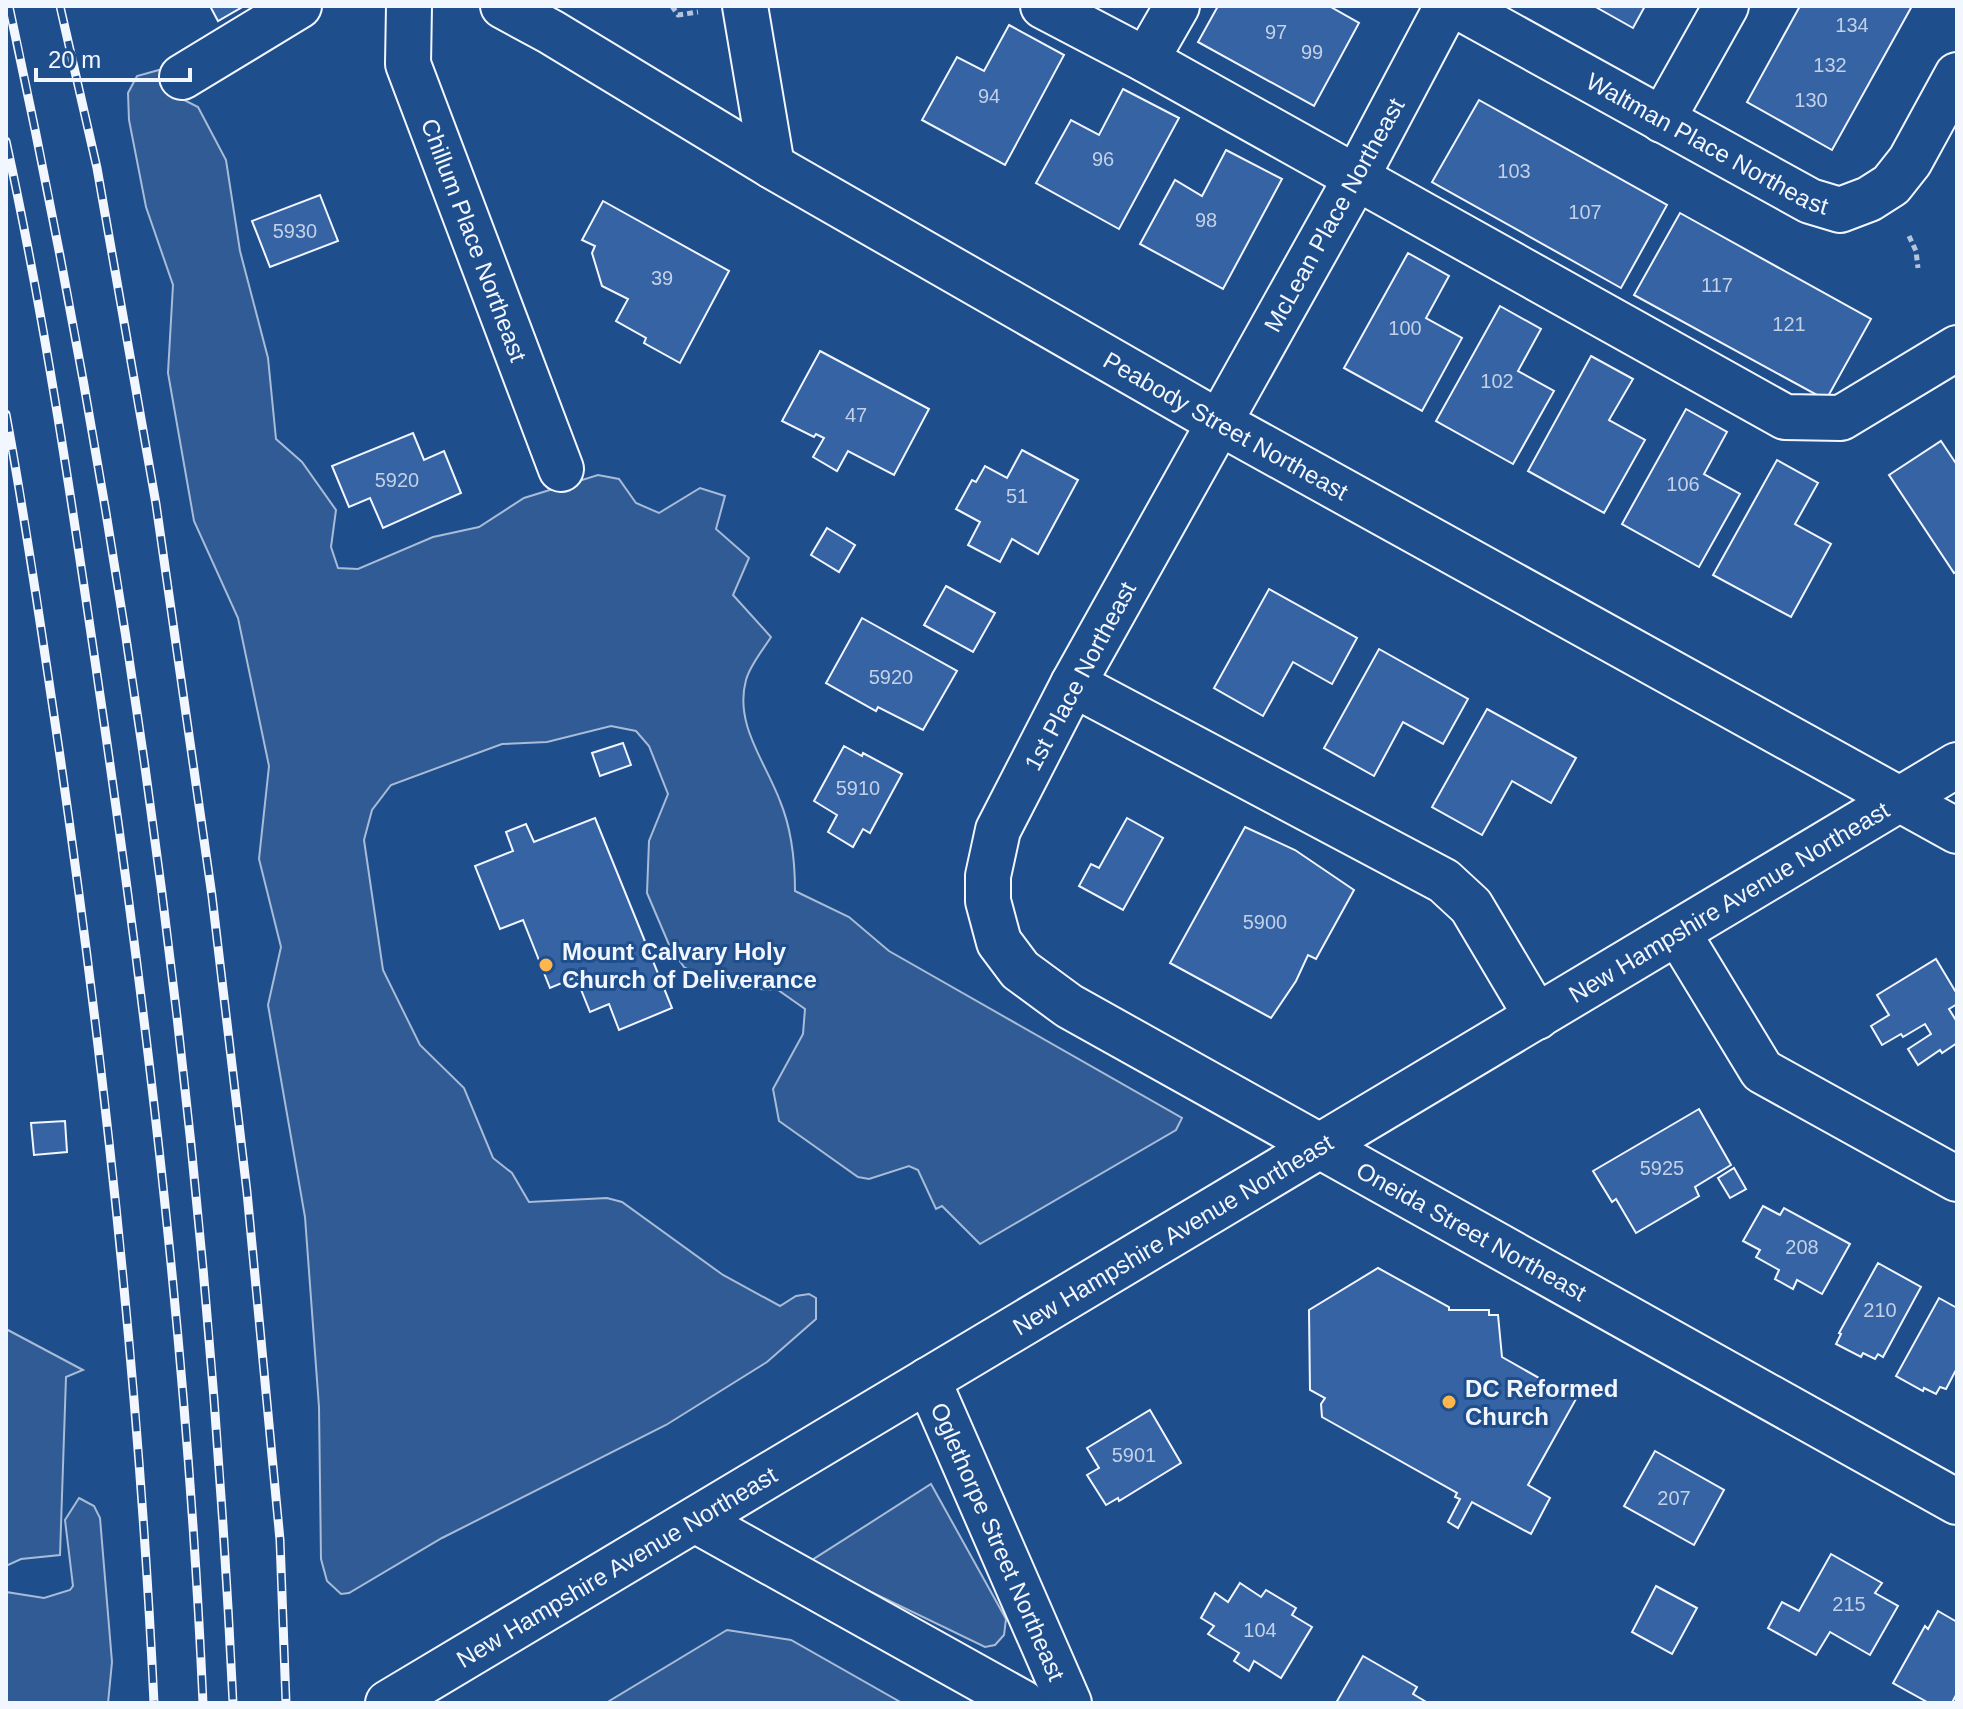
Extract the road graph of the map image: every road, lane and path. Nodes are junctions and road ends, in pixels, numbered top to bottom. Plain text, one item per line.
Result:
1 (299, 6) edge
2 (409, 6) edge
3 (503, 6) edge
4 (672, 6) edge
5 (745, 6) edge
6 (1043, 6) edge
7 (1177, 6) edge
8 (1447, 6) edge
9 (1457, 6) edge
10 (1726, 6) edge
11 (699, 12) dead end
12 (1146, 60) junction
13 (1957, 75) edge
14 (182, 77) dead end
15 (1662, 120) junction
16 (772, 166) junction
17 (1356, 178) junction
18 (1909, 236) dead end
19 (1918, 268) dead end
20 (1957, 348) edge
21 (1220, 423) junction
22 (561, 469) dead end
23 (1073, 684) junction
24 (1957, 765) edge
25 (1900, 800) junction
26 (1957, 831) edge
27 (1678, 933) junction
28 (999, 942) joint
29 (1537, 1017) junction
30 (1320, 1146) junction
31 (1957, 1179) edge
32 (928, 1380) junction
33 (1957, 1502) edge
34 (695, 1520) junction
35 (388, 1703) edge
36 (1023, 1703) edge
37 (1069, 1703) edge

1 - 14 street
2 - 22 street, Chillum Place Northeast
3 - 16 street, Peabody Street Northeast
4 - 11 path
5 - 16 street
6 - 12 street
7 - 12 street
8 - 17 street, McLean Place Northeast
9 - 15 street, Waltman Place Northeast
10 - 15 street
12 - 17 street
13 - 15 street, Waltman Place Northeast
16 - 21 street, Peabody Street Northeast
17 - 20 street
17 - 21 street, McLean Place Northeast
18 - 19 path
21 - 23 street, 1st Place Northeast
21 - 25 street, Peabody Street Northeast
23 - 28 street, 1st Place Northeast
23 - 29 street
24 - 25 street, New Hampshire Avenue Northeast
25 - 26 street, Peabody Street Northeast
25 - 27 street, New Hampshire Avenue Northeast
27 - 29 street, New Hampshire Avenue Northeast
27 - 31 street
28 - 30 street, Oneida Street Northeast
29 - 30 street, New Hampshire Avenue Northeast
30 - 32 street, New Hampshire Avenue Northeast
30 - 33 street, Oneida Street Northeast
32 - 34 street, New Hampshire Avenue Northeast
32 - 37 street, Oglethorpe Street Northeast
34 - 35 street, New Hampshire Avenue Northeast
34 - 36 street, Oglethorpe Street Northeast

